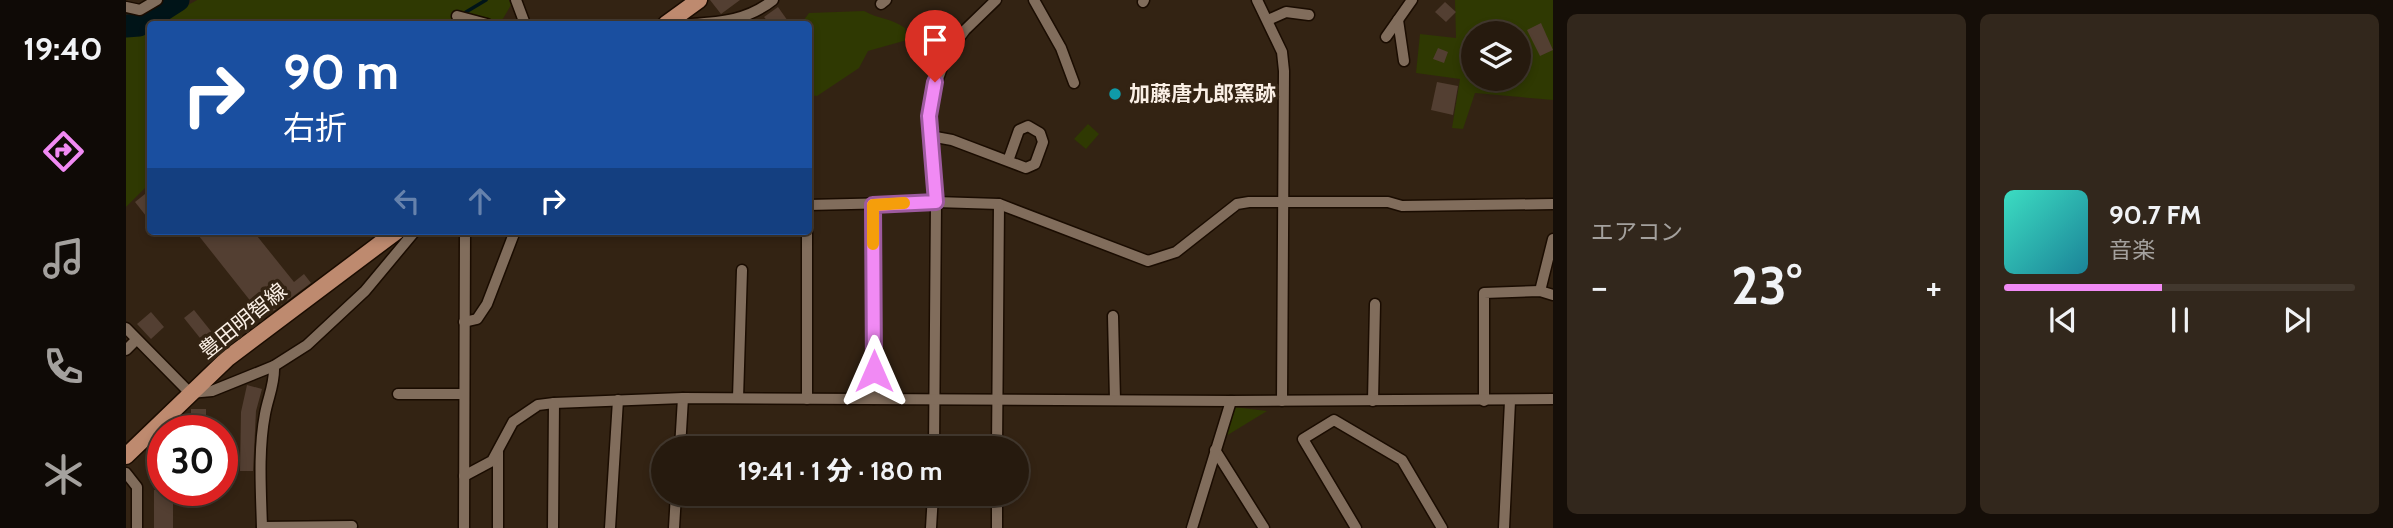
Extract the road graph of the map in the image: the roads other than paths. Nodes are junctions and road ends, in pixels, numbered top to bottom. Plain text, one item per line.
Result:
1 (157, 0) edge
2 (516, 0) edge
3 (699, 0) edge
4 (773, 0) edge
5 (996, 0) edge
6 (1034, 0) edge
7 (1257, 0) edge
8 (1412, 0) edge
9 (126, 7) edge
10 (1309, 15) dead end
11 (461, 17) dead end
12 (1268, 20) junction
13 (1398, 20) junction
14 (476, 21) edge
15 (525, 21) edge
16 (683, 21) edge
17 (695, 21) edge
18 (1386, 37) dead end
19 (1404, 61) dead end
20 (1074, 83) dead end
21 (930, 136) junction
22 (1008, 161) dead end
23 (936, 202) junction
24 (1284, 202) junction
25 (999, 204) junction
26 (1553, 204) edge
27 (812, 205) edge
28 (873, 205) junction
29 (392, 235) edge
30 (412, 235) edge
31 (466, 235) edge
32 (513, 235) edge
33 (807, 235) edge
34 (1553, 239) edge
35 (742, 270) dead end
36 (1540, 291) junction
37 (1553, 295) edge
38 (1375, 304) dead end
39 (1113, 316) dead end
40 (464, 321) junction
41 (126, 328) edge
42 (136, 340) junction
43 (126, 350) edge
44 (274, 366) junction
45 (190, 393) junction
46 (398, 394) dead end
47 (464, 394) junction
48 (683, 398) junction
49 (738, 398) junction
50 (807, 399) junction
51 (874, 399) junction
52 (935, 399) junction
53 (997, 399) junction
54 (1553, 399) edge
55 (618, 400) junction
56 (1115, 400) junction
57 (1231, 401) junction
58 (1282, 401) junction
59 (1337, 401) junction
60 (1373, 401) junction
61 (1484, 401) junction
62 (1510, 401) junction
63 (554, 402) junction
64 (1334, 420) junction
65 (681, 436) edge
66 (934, 436) edge
67 (997, 436) edge
68 (1215, 450) junction
69 (498, 453) junction
70 (126, 456) edge
71 (126, 473) edge
72 (464, 476) junction
73 (675, 506) edge
74 (933, 506) edge
75 (997, 506) edge
76 (352, 526) dead end
77 (262, 527) edge
78 (137, 528) edge
79 (464, 528) edge
80 (498, 528) edge
81 (552, 528) edge
82 (610, 528) edge
83 (674, 528) edge
84 (932, 528) edge
85 (997, 528) edge
86 (1192, 528) edge
87 (1264, 528) edge
88 (1356, 528) edge
89 (1442, 528) edge
90 (1504, 528) edge

1 - 9 street
2 - 15 street
3 - 16 main road
4 - 17 street
5 - 21 street
6 - 20 street
7 - 12 street
8 - 13 street
10 - 12 street
11 - 14 street
12 - 24 street
13 - 18 street
13 - 19 street
21 - 22 street
21 - 23 street
23 - 25 street
23 - 28 street
23 - 52 street
24 - 25 street
24 - 26 street
24 - 58 street
25 - 53 street
27 - 28 street
28 - 51 street
29 - 45 main road, 豊田明智線
30 - 44 street
31 - 40 street
32 - 40 street
33 - 50 street
34 - 36 street
35 - 49 street
36 - 37 street
36 - 61 street
38 - 60 street
39 - 56 street
40 - 47 street
41 - 42 street
42 - 43 street
42 - 45 street
44 - 45 street
44 - 77 street
45 - 70 main road, 豊田明智線
46 - 47 street
47 - 72 street
48 - 49 street
48 - 55 street
48 - 65 street
49 - 50 street
50 - 51 street
51 - 52 street
52 - 53 street
52 - 66 street
53 - 56 street
53 - 67 street
54 - 62 street
55 - 63 street
55 - 82 street
56 - 57 street
57 - 58 street
57 - 68 street
58 - 59 street
59 - 60 street
59 - 64 street
60 - 61 street
61 - 62 street
62 - 90 street
63 - 69 street
63 - 81 street
64 - 88 street
64 - 89 street
68 - 86 street
68 - 87 street
69 - 72 street
69 - 80 street
71 - 78 street
72 - 79 street
73 - 83 street
74 - 84 street
75 - 85 street
76 - 77 street

